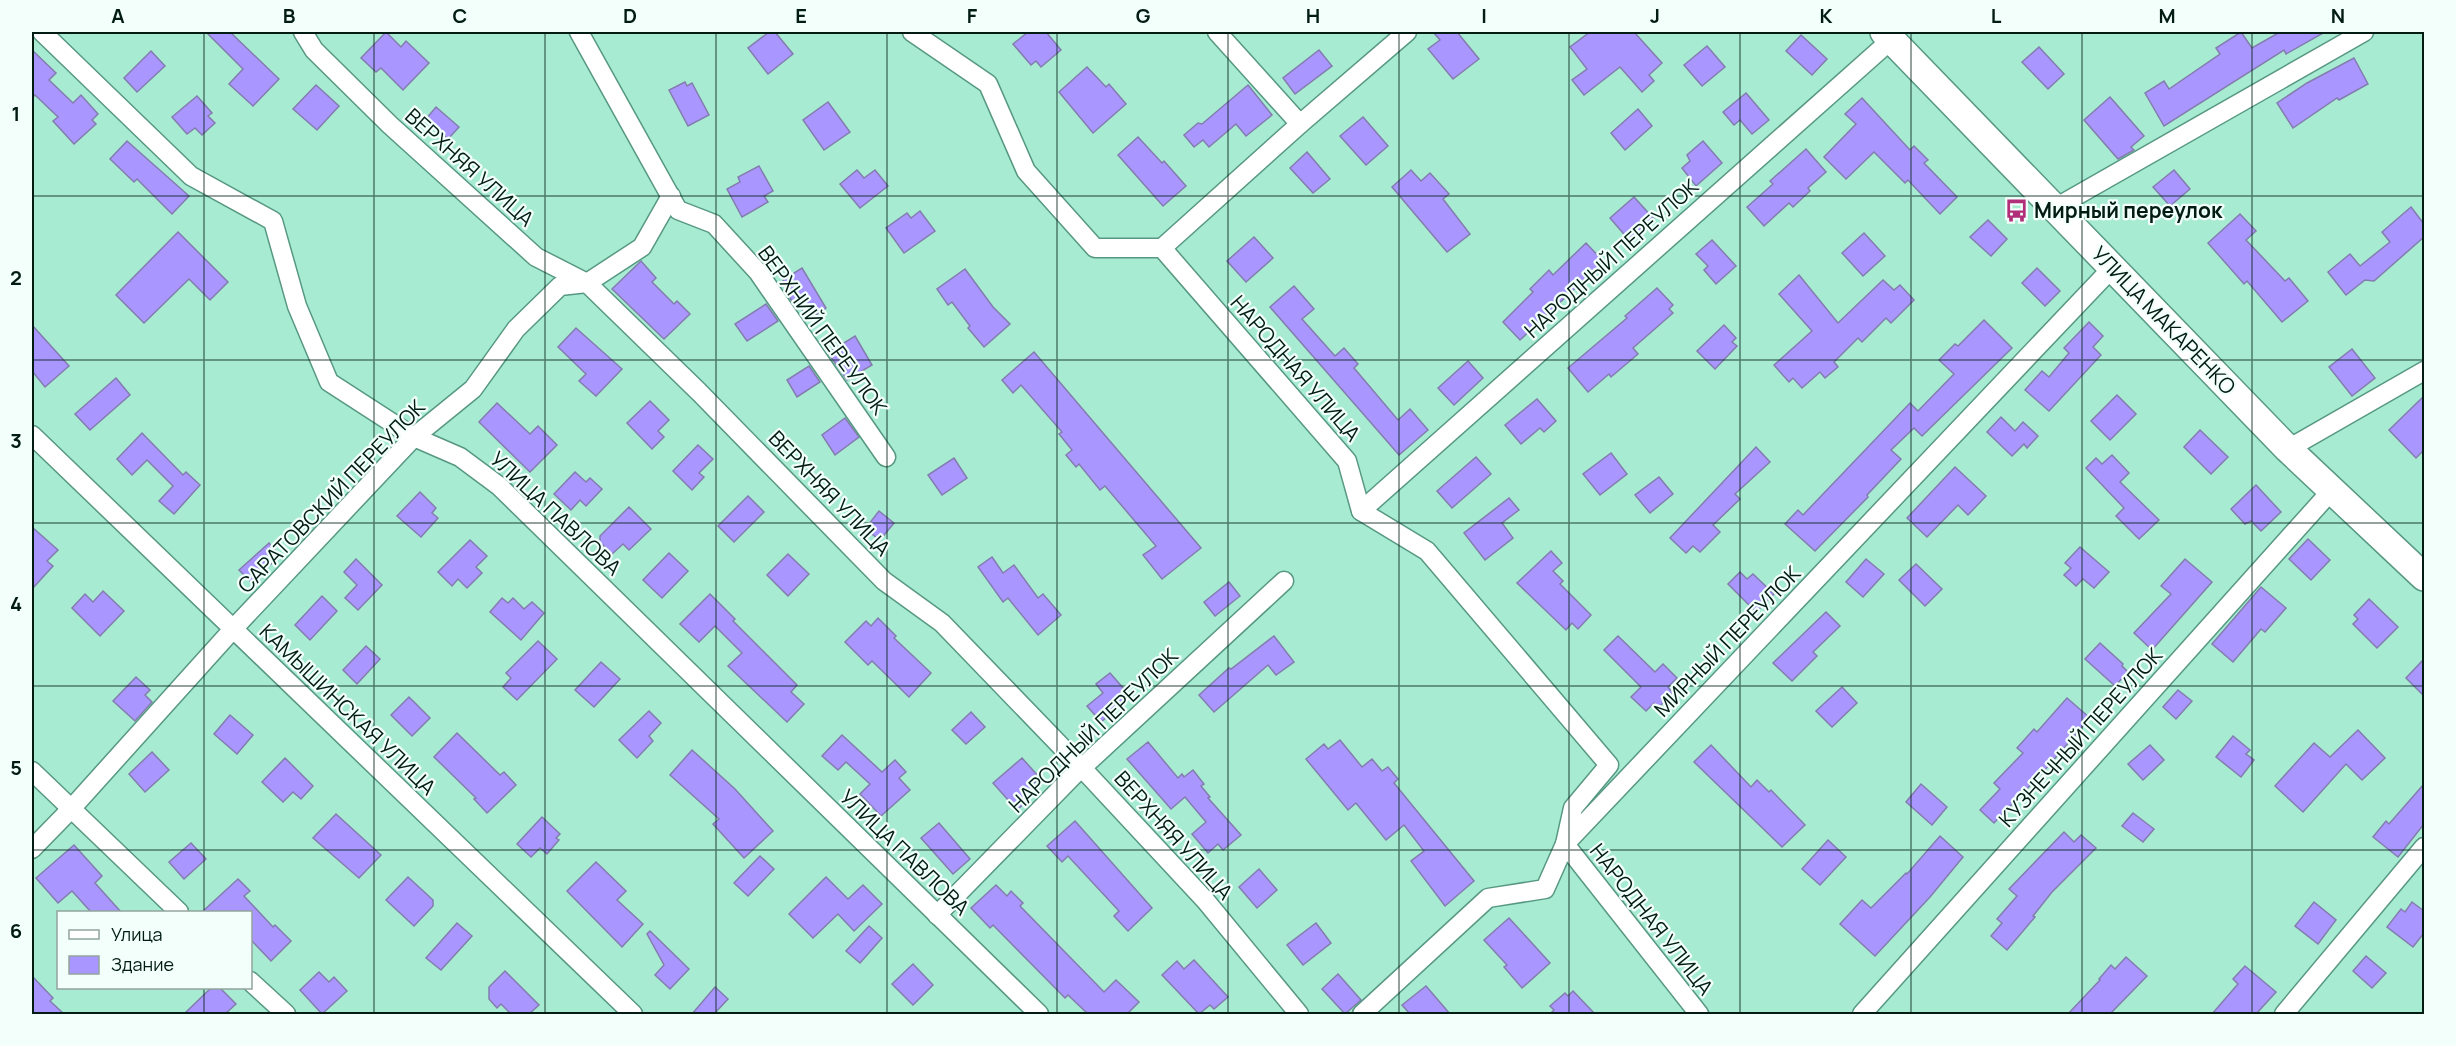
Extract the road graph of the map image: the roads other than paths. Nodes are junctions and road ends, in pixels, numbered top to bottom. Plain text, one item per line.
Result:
1 (42, 32) edge
2 (303, 32) edge
3 (579, 32) edge
4 (912, 32) edge
5 (1217, 32) edge
6 (1407, 32) edge
7 (2364, 32) edge
8 (1888, 35) edge
9 (1300, 124) junction
10 (671, 196) junction
11 (2055, 208) junction
12 (1162, 248) junction
13 (2113, 267) junction
14 (587, 283) junction
15 (2424, 371) edge
16 (32, 435) edge
17 (414, 437) junction
18 (2288, 449) junction
19 (886, 457) dead end
20 (2332, 490) junction
21 (1361, 511) junction
22 (2424, 577) edge
23 (1284, 581) dead end
24 (234, 628) junction
25 (1082, 768) junction
26 (32, 771) edge
27 (71, 809) junction
28 (1564, 844) junction
29 (2424, 847) edge
30 (32, 849) edge
31 (178, 911) edge
32 (937, 915) junction
33 (252, 983) edge
34 (286, 1014) edge
35 (633, 1014) edge
36 (1039, 1014) edge
37 (1299, 1014) edge
38 (1362, 1014) edge
39 (1699, 1014) edge
40 (1862, 1014) edge
41 (2284, 1014) edge

1 - 17 street, УЛИЦА ПАВЛОВА
2 - 14 street, ВЕРХНЯЯ УЛИЦА
3 - 10 street, ВЕРХНИЙ ПЕРЕУЛОК
4 - 12 street
5 - 9 street
6 - 9 street
7 - 11 street
8 - 11 main road, УЛИЦА МАКАРЕНКО
8 - 21 street, НАРОДНЫЙ ПЕРЕУЛОК
9 - 12 street
10 - 14 street, САРАТОВСКИЙ ПЕРЕУЛОК
10 - 19 street, ВЕРХНИЙ ПЕРЕУЛОК
11 - 13 main road, УЛИЦА МАКАРЕНКО
12 - 21 street, НАРОДНАЯ УЛИЦА
13 - 18 main road, УЛИЦА МАКАРЕНКО
13 - 28 street, МИРНЫЙ ПЕРЕУЛОК
14 - 17 street, САРАТОВСКИЙ ПЕРЕУЛОК
14 - 25 street, ВЕРХНЯЯ УЛИЦА
15 - 18 street
16 - 24 street, КАМЫШИНСКАЯ УЛИЦА
17 - 24 street, САРАТОВСКИЙ ПЕРЕУЛОК
17 - 32 street, УЛИЦА ПАВЛОВА
18 - 20 main road, УЛИЦА МАКАРЕНКО
20 - 22 main road, УЛИЦА МАКАРЕНКО
20 - 40 street, КУЗНЕЧНЫЙ ПЕРЕУЛОК
21 - 28 street, НАРОДНАЯ УЛИЦА
23 - 25 street, НАРОДНЫЙ ПЕРЕУЛОК
24 - 27 street, САРАТОВСКИЙ ПЕРЕУЛОК
24 - 35 street, КАМЫШИНСКАЯ УЛИЦА
25 - 32 street, НАРОДНЫЙ ПЕРЕУЛОК
25 - 37 street, ВЕРХНЯЯ УЛИЦА
26 - 27 street
27 - 30 street, САРАТОВСКИЙ ПЕРЕУЛОК
27 - 31 street
28 - 38 street, МИРНЫЙ ПЕРЕУЛОК
28 - 39 street, НАРОДНАЯ УЛИЦА
29 - 41 street
32 - 36 street, УЛИЦА ПАВЛОВА
33 - 34 street

